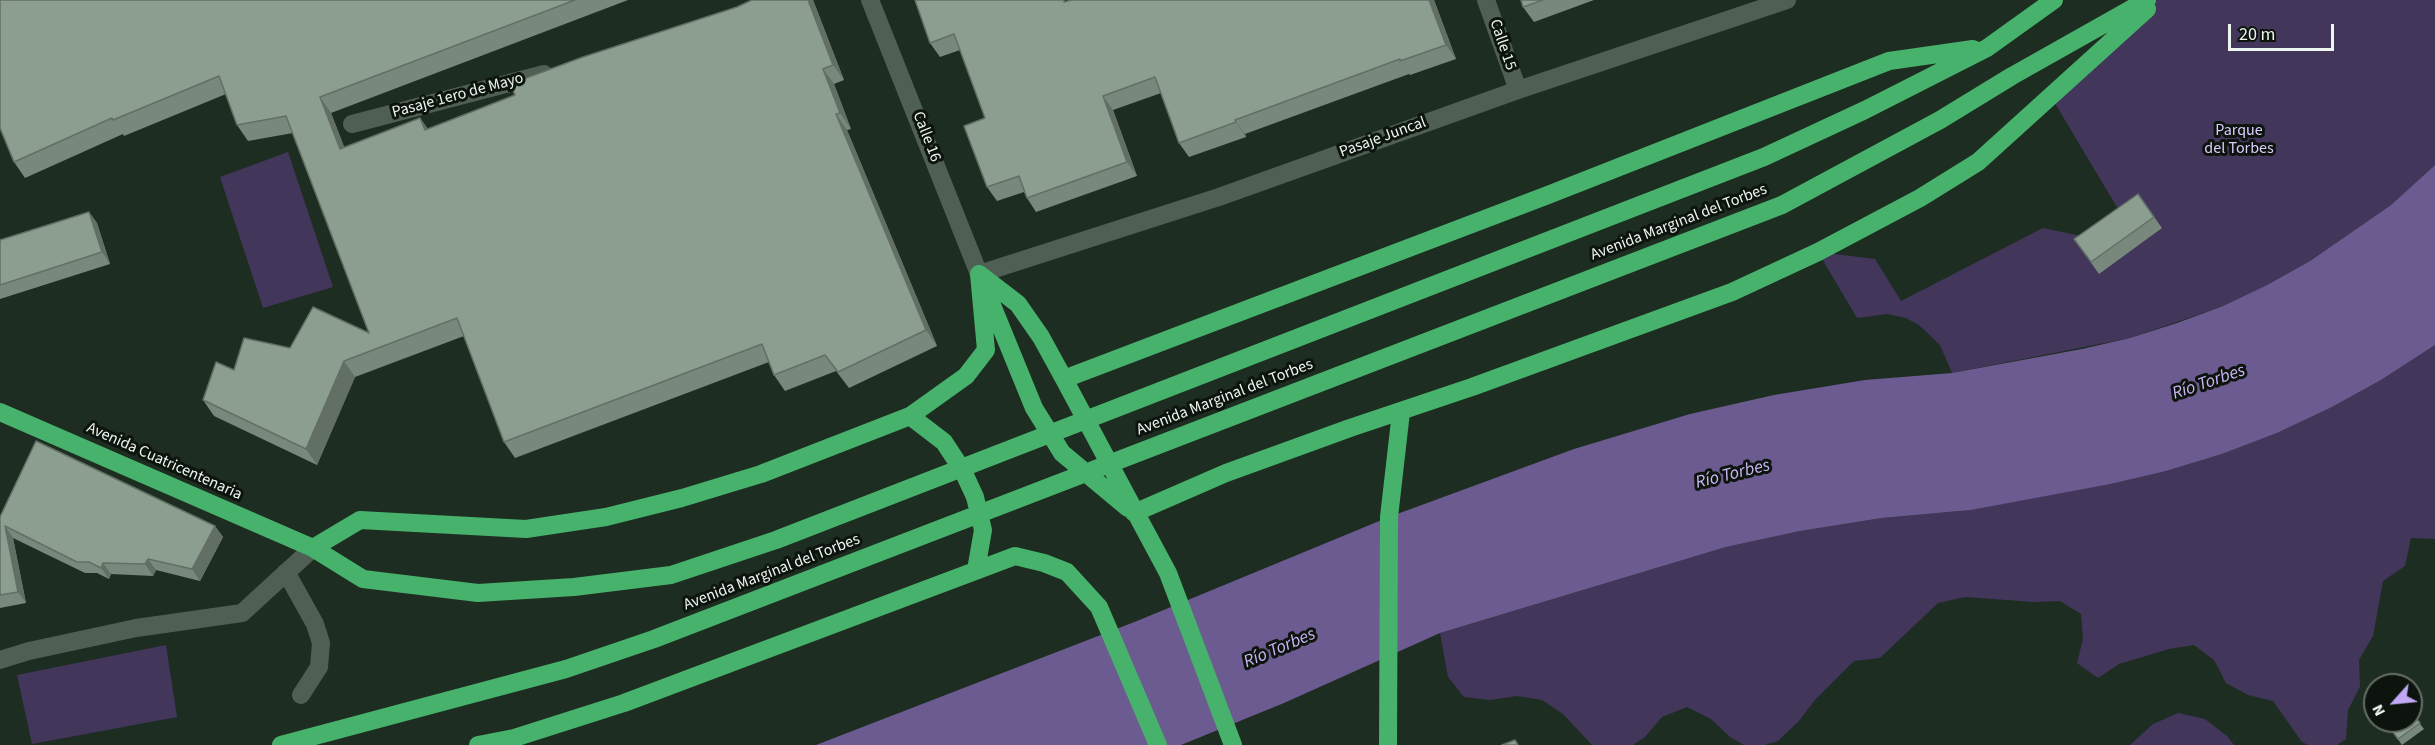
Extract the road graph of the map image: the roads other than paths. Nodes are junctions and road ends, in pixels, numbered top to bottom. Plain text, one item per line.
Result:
1 (870, 0) edge
2 (1486, 0) edge
3 (1787, 0) edge
4 (2054, 0) edge
5 (2147, 0) edge
6 (2157, 0) edge
7 (1987, 48) junction
8 (563, 69) edge
9 (1518, 90) junction
10 (351, 124) dead end
11 (979, 274) junction
12 (1064, 379) junction
13 (0, 411) edge
14 (1401, 412) junction
15 (910, 416) junction
16 (1134, 513) junction
17 (313, 548) junction
18 (976, 570) junction
19 (286, 572) junction
20 (0, 660) edge
21 (301, 695) dead end
22 (281, 745) edge
23 (478, 745) edge
24 (1158, 745) edge
25 (1233, 745) edge
26 (1388, 745) edge

1 - 11 street, Calle 16
2 - 9 street, Calle 15
3 - 9 street, Pasaje Juncal
4 - 7 highway, Avenida Marginal del Torbes
5 - 22 highway, Avenida Marginal del Torbes
6 - 14 highway
7 - 12 highway
7 - 17 highway, Avenida Marginal del Torbes
8 - 10 street, Pasaje 1ero de Mayo
9 - 11 street, Pasaje Juncal
11 - 12 highway
11 - 15 highway
11 - 16 highway
12 - 16 highway
13 - 17 highway, Avenida Cuatricentenaria
14 - 16 highway
14 - 26 highway
15 - 17 highway
15 - 18 highway
16 - 25 highway
17 - 19 street
18 - 23 highway
18 - 24 highway
19 - 20 street
19 - 21 street

